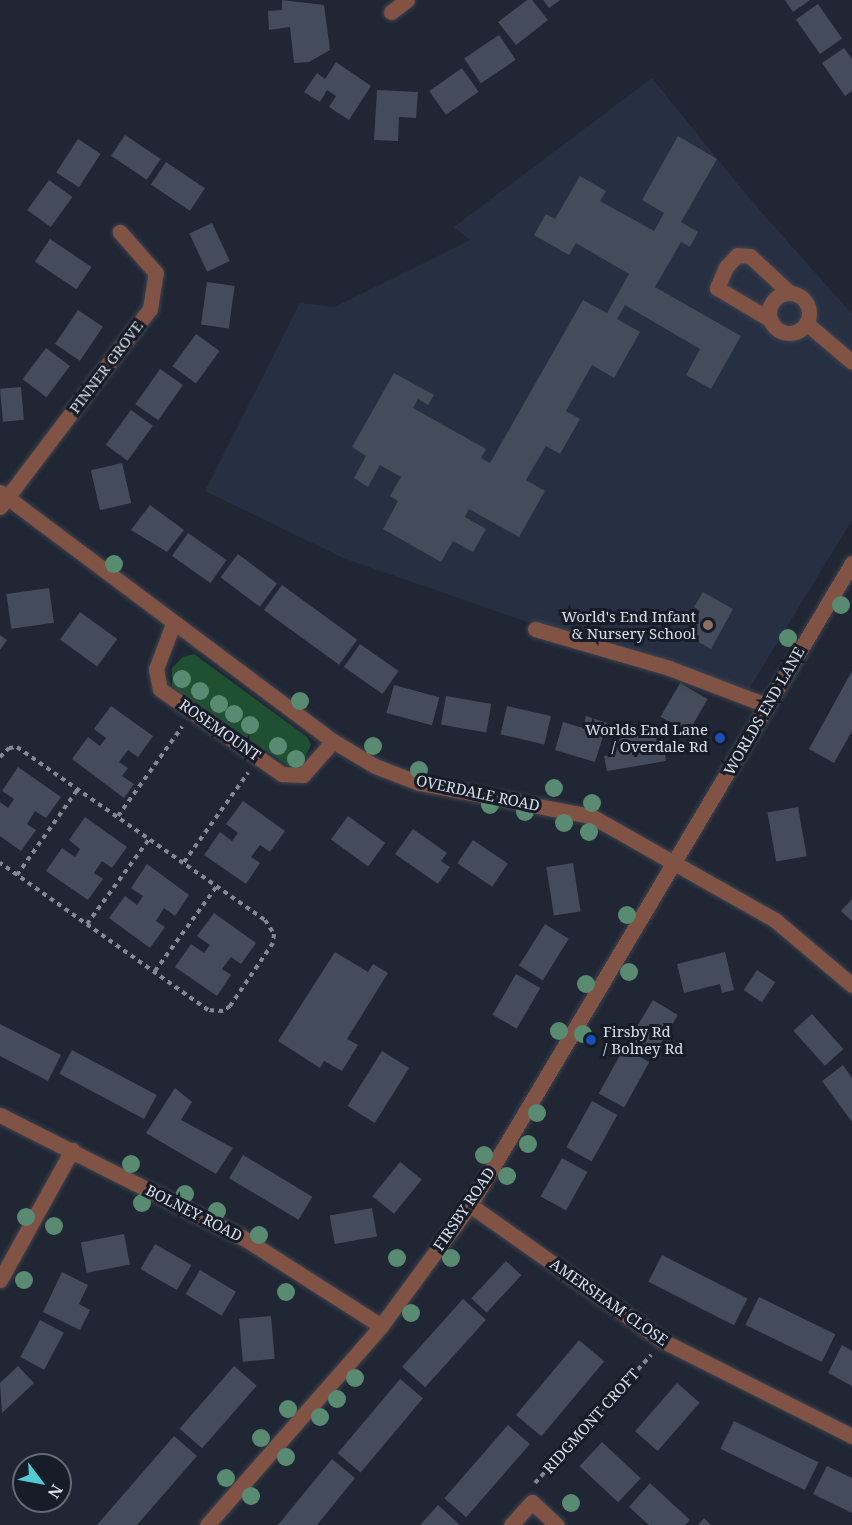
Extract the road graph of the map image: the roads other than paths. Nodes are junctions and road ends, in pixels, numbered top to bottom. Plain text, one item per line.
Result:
1 (407, 0) edge
2 (391, 12) dead end
3 (120, 232) dead end
4 (790, 293) junction
5 (771, 321) junction
6 (806, 323) junction
7 (852, 362) edge
8 (2, 499) edge
9 (852, 562) edge
10 (173, 624) junction
11 (535, 629) dead end
12 (766, 705) junction
13 (333, 741) junction
14 (677, 861) junction
15 (852, 985) edge
16 (0, 1114) edge
17 (72, 1150) junction
18 (470, 1205) junction
19 (0, 1280) edge
20 (381, 1326) junction
21 (852, 1436) edge
22 (207, 1525) edge
23 (511, 1525) edge
24 (557, 1525) edge

1 - 2 street
3 - 8 street, PINNER GROVE
4 - 5 street
4 - 5 street
4 - 6 street
5 - 6 street
6 - 7 street
8 - 10 street, OVERDALE ROAD
9 - 12 street, WORLDS END LANE
10 - 13 street, OVERDALE ROAD
10 - 13 street, ROSEMOUNT
11 - 12 street
12 - 14 street, WORLDS END LANE
13 - 14 street, OVERDALE ROAD
14 - 15 street, OVERDALE ROAD
14 - 18 street, FIRSBY ROAD
16 - 17 street, BOLNEY ROAD
17 - 19 street
17 - 20 street, BOLNEY ROAD
18 - 20 street, FIRSBY ROAD
18 - 21 street, AMERSHAM CLOSE
20 - 22 street, FIRSBY ROAD
23 - 24 street

